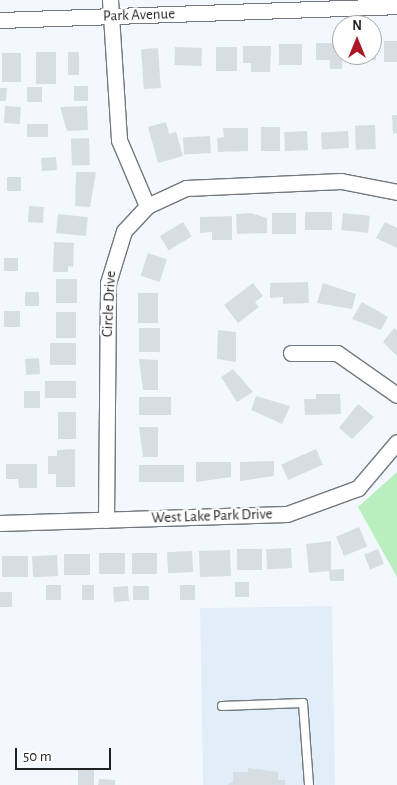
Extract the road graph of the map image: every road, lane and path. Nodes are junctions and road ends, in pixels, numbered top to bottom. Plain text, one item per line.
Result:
1 (110, 0) edge
2 (275, 5) edge
3 (397, 6) edge
4 (110, 16) junction
5 (0, 20) edge
6 (397, 192) edge
7 (147, 206) junction
8 (291, 353) dead end
9 (397, 395) edge
10 (397, 442) edge
11 (106, 520) junction
12 (0, 523) edge
13 (222, 706) dead end
14 (309, 785) edge

1 - 4 street
2 - 3 street, Park Avenue
2 - 4 street, Park Avenue
4 - 5 street, Park Avenue
4 - 7 street
6 - 7 street, Circle Drive
7 - 11 street, Circle Drive
8 - 9 street
10 - 11 street, West Lake Park Drive
11 - 12 street, West Lake Park Drive
13 - 14 lane

